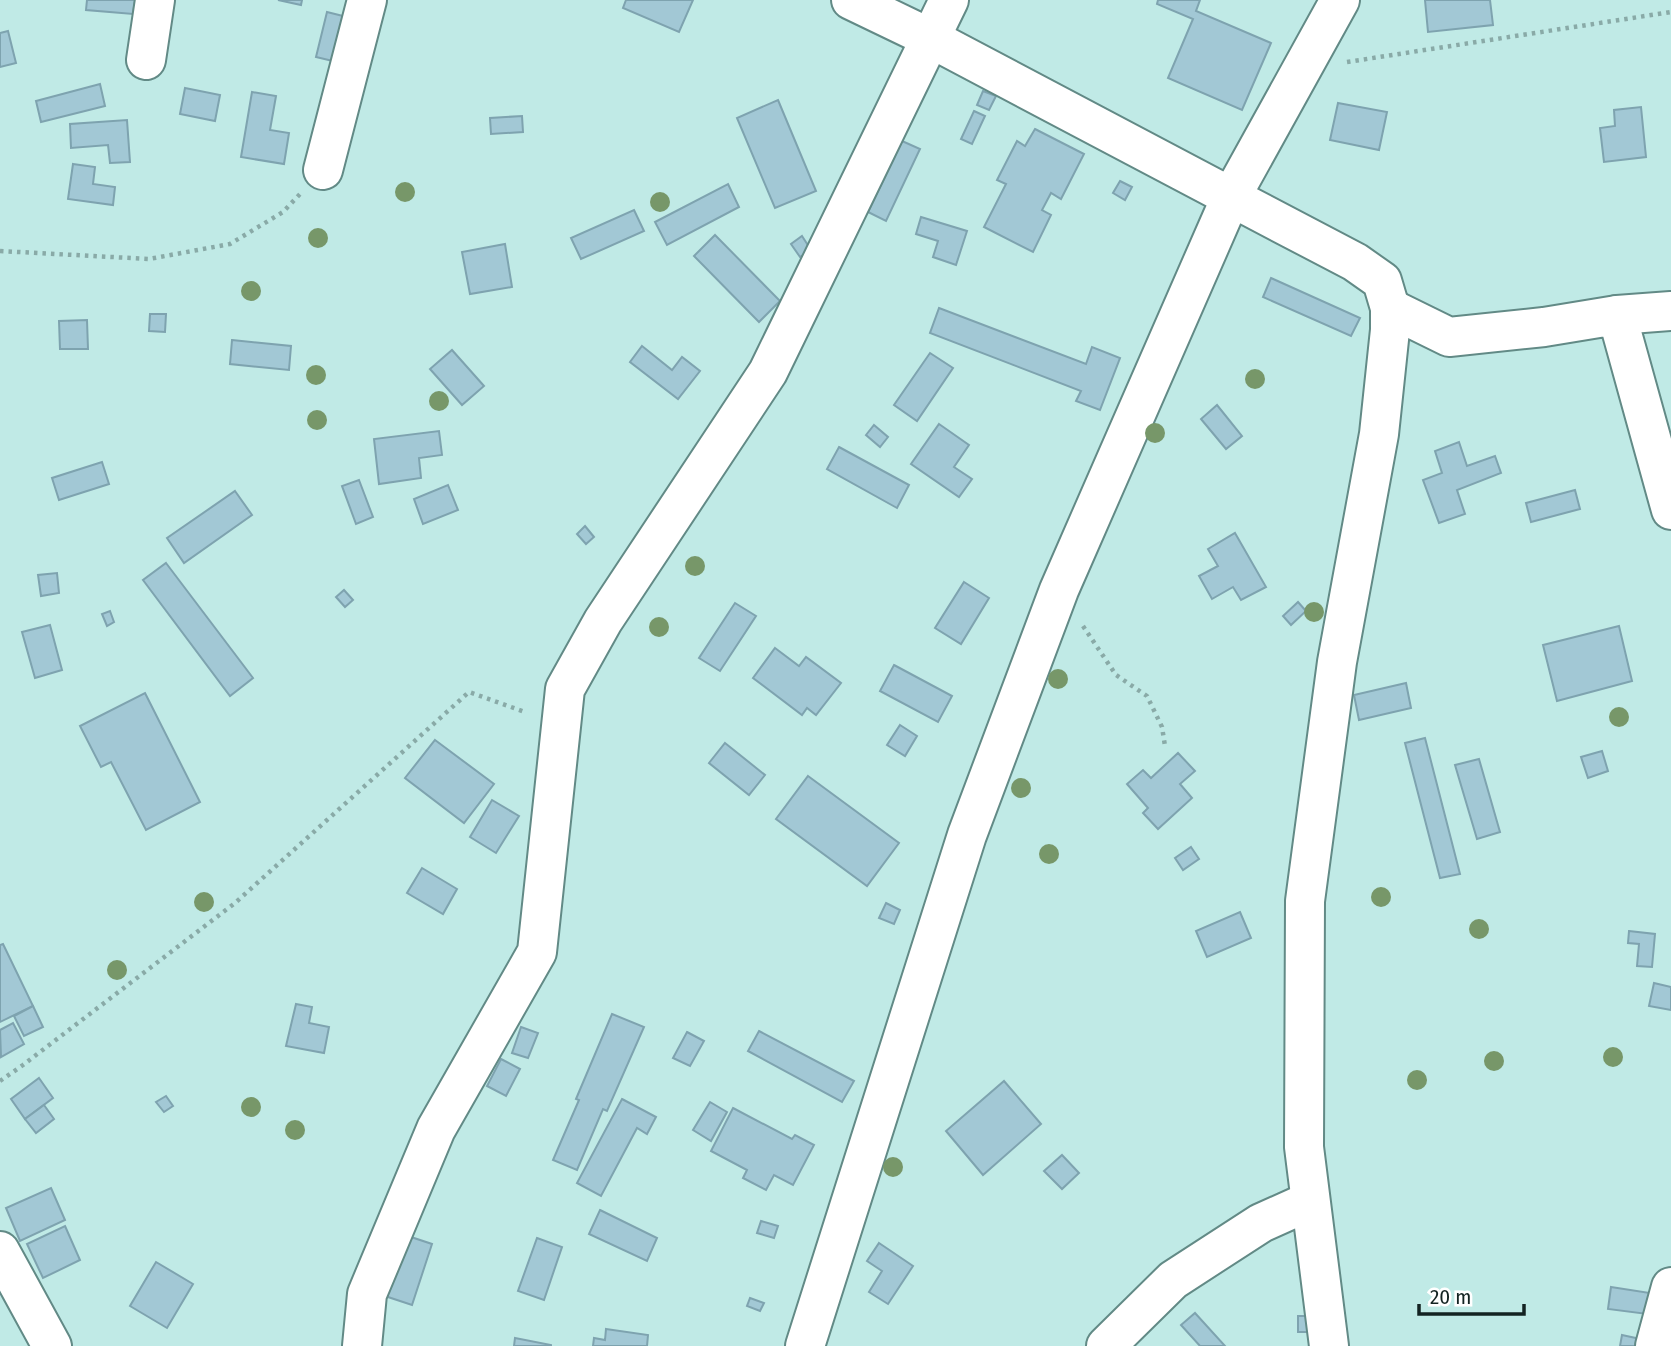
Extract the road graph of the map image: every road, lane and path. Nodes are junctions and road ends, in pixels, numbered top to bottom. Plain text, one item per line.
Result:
1 (155, 0) edge
2 (367, 0) edge
3 (851, 0) edge
4 (948, 0) edge
5 (1340, 0) edge
6 (1671, 12) edge
7 (930, 38) junction
8 (146, 60) dead end
9 (1303, 68) junction
10 (323, 170) joint
11 (1231, 197) junction
12 (0, 251) edge
13 (1390, 308) junction
14 (1671, 311) edge
15 (1617, 315) junction
16 (1671, 510) edge
17 (1059, 590) junction
18 (565, 689) junction
19 (1165, 746) dead end
20 (0, 1081) edge
21 (1310, 1201) junction
22 (0, 1251) edge
23 (1671, 1287) edge
24 (52, 1346) edge
25 (362, 1346) edge
26 (805, 1346) edge
27 (1106, 1346) edge
28 (1329, 1346) edge
29 (1655, 1346) edge

1 - 8 street
2 - 10 street
3 - 7 street
4 - 7 street
5 - 9 street
6 - 9 path
7 - 11 street
7 - 18 street
9 - 11 street
10 - 12 path
11 - 13 street
11 - 17 street
13 - 15 street
13 - 21 street
14 - 15 street
15 - 16 street
17 - 19 path
17 - 26 street
18 - 20 path
18 - 25 street
21 - 27 street
21 - 28 street
22 - 24 street
23 - 29 street

